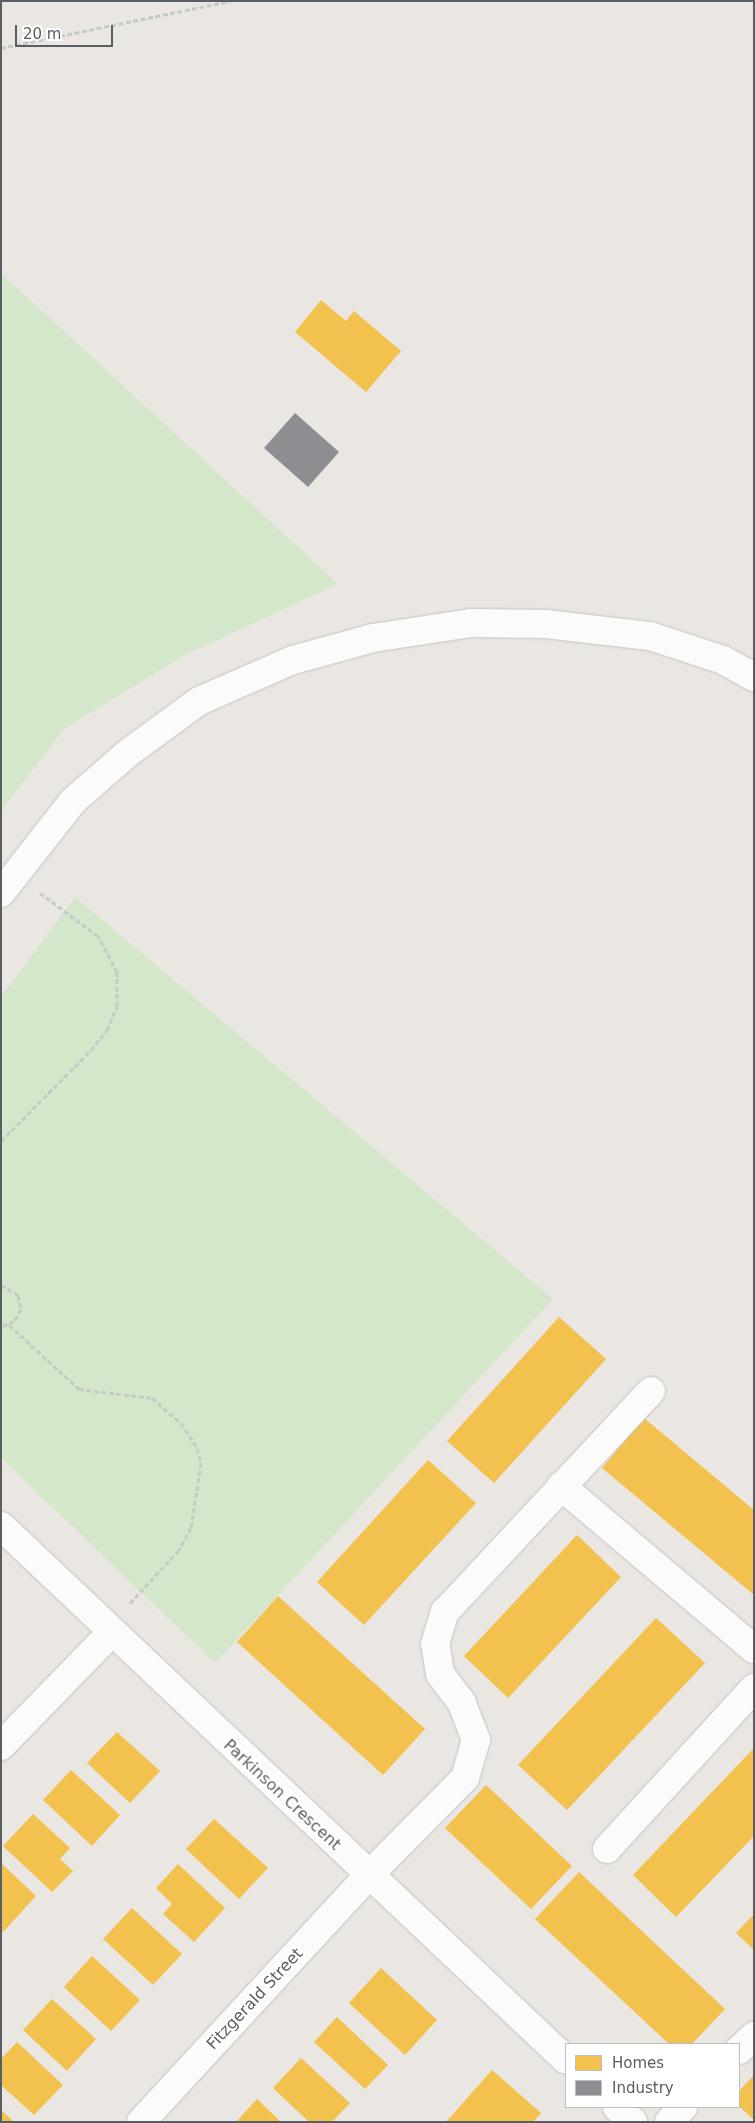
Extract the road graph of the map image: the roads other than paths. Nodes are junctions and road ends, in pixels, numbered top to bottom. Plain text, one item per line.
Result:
1 (754, 676) edge
2 (8, 884) edge
3 (651, 1391) dead end
4 (561, 1486) junction
5 (1, 1526) edge
6 (108, 1631) junction
7 (754, 1650) edge
8 (754, 1688) edge
9 (1, 1746) edge
10 (607, 1849) dead end
11 (368, 1876) junction
12 (754, 2036) edge
13 (740, 2049) edge
14 (565, 2059) edge
15 (618, 2108) edge
16 (682, 2108) edge
17 (142, 2122) edge
18 (633, 2122) edge
19 (669, 2122) edge

1 - 2 street
3 - 4 street, Fitzgerald Street
4 - 7 street
4 - 11 street, Fitzgerald Street
5 - 6 street, Parkinson Crescent
6 - 9 street
6 - 11 street, Parkinson Crescent
8 - 10 street
11 - 14 street, Parkinson Crescent
11 - 17 street, Fitzgerald Street
12 - 13 street
15 - 18 street
16 - 19 street

